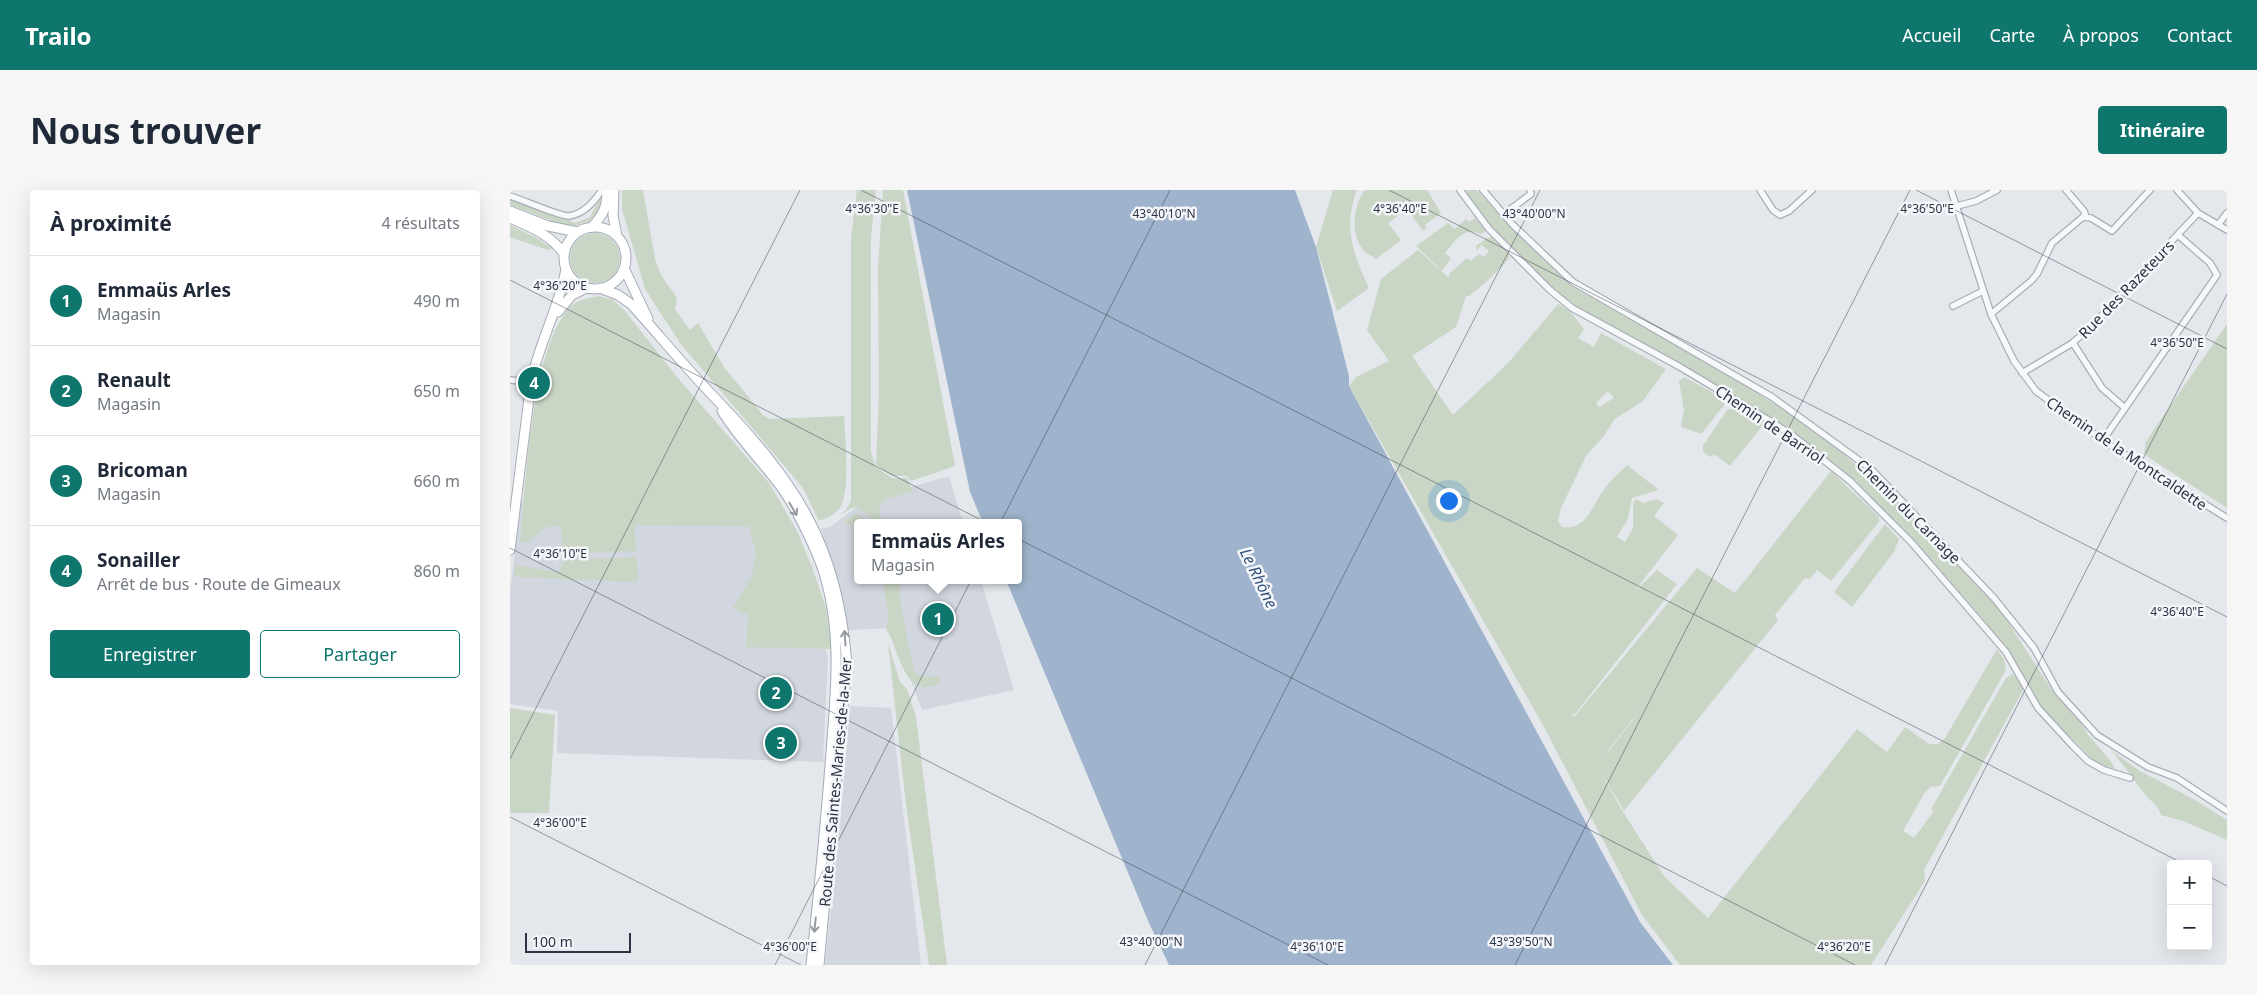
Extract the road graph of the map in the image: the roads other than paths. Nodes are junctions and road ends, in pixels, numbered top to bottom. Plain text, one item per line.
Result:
1 (602, 190) edge
2 (607, 190) edge
3 (614, 190) edge
4 (1460, 190) edge
5 (1482, 190) edge
6 (1760, 190) edge
7 (1812, 190) edge
8 (1951, 190) edge
9 (1997, 190) edge
10 (2066, 190) edge
11 (2150, 190) edge
12 (2177, 190) edge
13 (1532, 191) edge
14 (510, 196) edge
15 (1957, 206) junction
16 (510, 211) edge
17 (2198, 213) junction
18 (2227, 213) edge
19 (1504, 214) junction
20 (2086, 217) junction
21 (510, 218) edge
22 (2218, 225) junction
23 (592, 227) junction
24 (2227, 230) edge
25 (578, 232) junction
26 (617, 236) junction
27 (2178, 236) junction
28 (564, 254) junction
29 (624, 268) junction
30 (566, 269) junction
31 (586, 288) junction
32 (600, 288) junction
33 (1983, 291) junction
34 (1953, 306) dead end
35 (1991, 314) junction
36 (552, 320) junction
37 (652, 328) junction
38 (2073, 343) junction
39 (2022, 373) junction
40 (510, 380) edge
41 (531, 382) junction
42 (714, 398) junction
43 (2125, 408) junction
44 (2103, 440) junction
45 (2227, 518) edge
46 (510, 550) edge
47 (2130, 778) dead end
48 (2227, 811) edge
49 (810, 965) edge
50 (819, 965) edge

1 - 14 street
2 - 23 main road
3 - 26 main road
4 - 47 street, Chemin de Barriol
5 - 19 street, Chemin du Carnage
6 - 7 street
8 - 15 street, Chemin de la Montcaldette
9 - 15 street
10 - 20 street
11 - 20 street
12 - 17 street
13 - 19 street
15 - 33 street, Chemin de la Montcaldette
16 - 25 main road
17 - 22 street
17 - 27 street, Rue des Razeteurs
18 - 22 street
19 - 48 street, Chemin du Carnage
20 - 35 street
21 - 28 main road
22 - 24 street
23 - 25 main road
23 - 26 main road
25 - 28 main road
26 - 29 main road
27 - 38 street, Rue des Razeteurs
27 - 43 street
28 - 30 main road
29 - 32 main road
29 - 37 main road, Route des Saintes-Maries-de-la-Mer
30 - 31 main road
30 - 36 main road
31 - 32 main road
31 - 36 main road
32 - 37 main road, Route des Saintes-Maries-de-la-Mer
33 - 34 street
33 - 35 street, Chemin de la Montcaldette
35 - 39 street, Chemin de la Montcaldette
36 - 41 main road
37 - 42 main road, Route des Saintes-Maries-de-la-Mer
38 - 39 street, Rue des Razeteurs
38 - 43 street
39 - 44 street, Chemin de la Montcaldette
40 - 41 street
41 - 46 main road
42 -> 49 main road, Route des Saintes-Maries-de-la-Mer
50 -> 42 main road, Route des Saintes-Maries-de-la-Mer
43 - 44 street
44 - 45 street, Chemin de la Montcaldette

